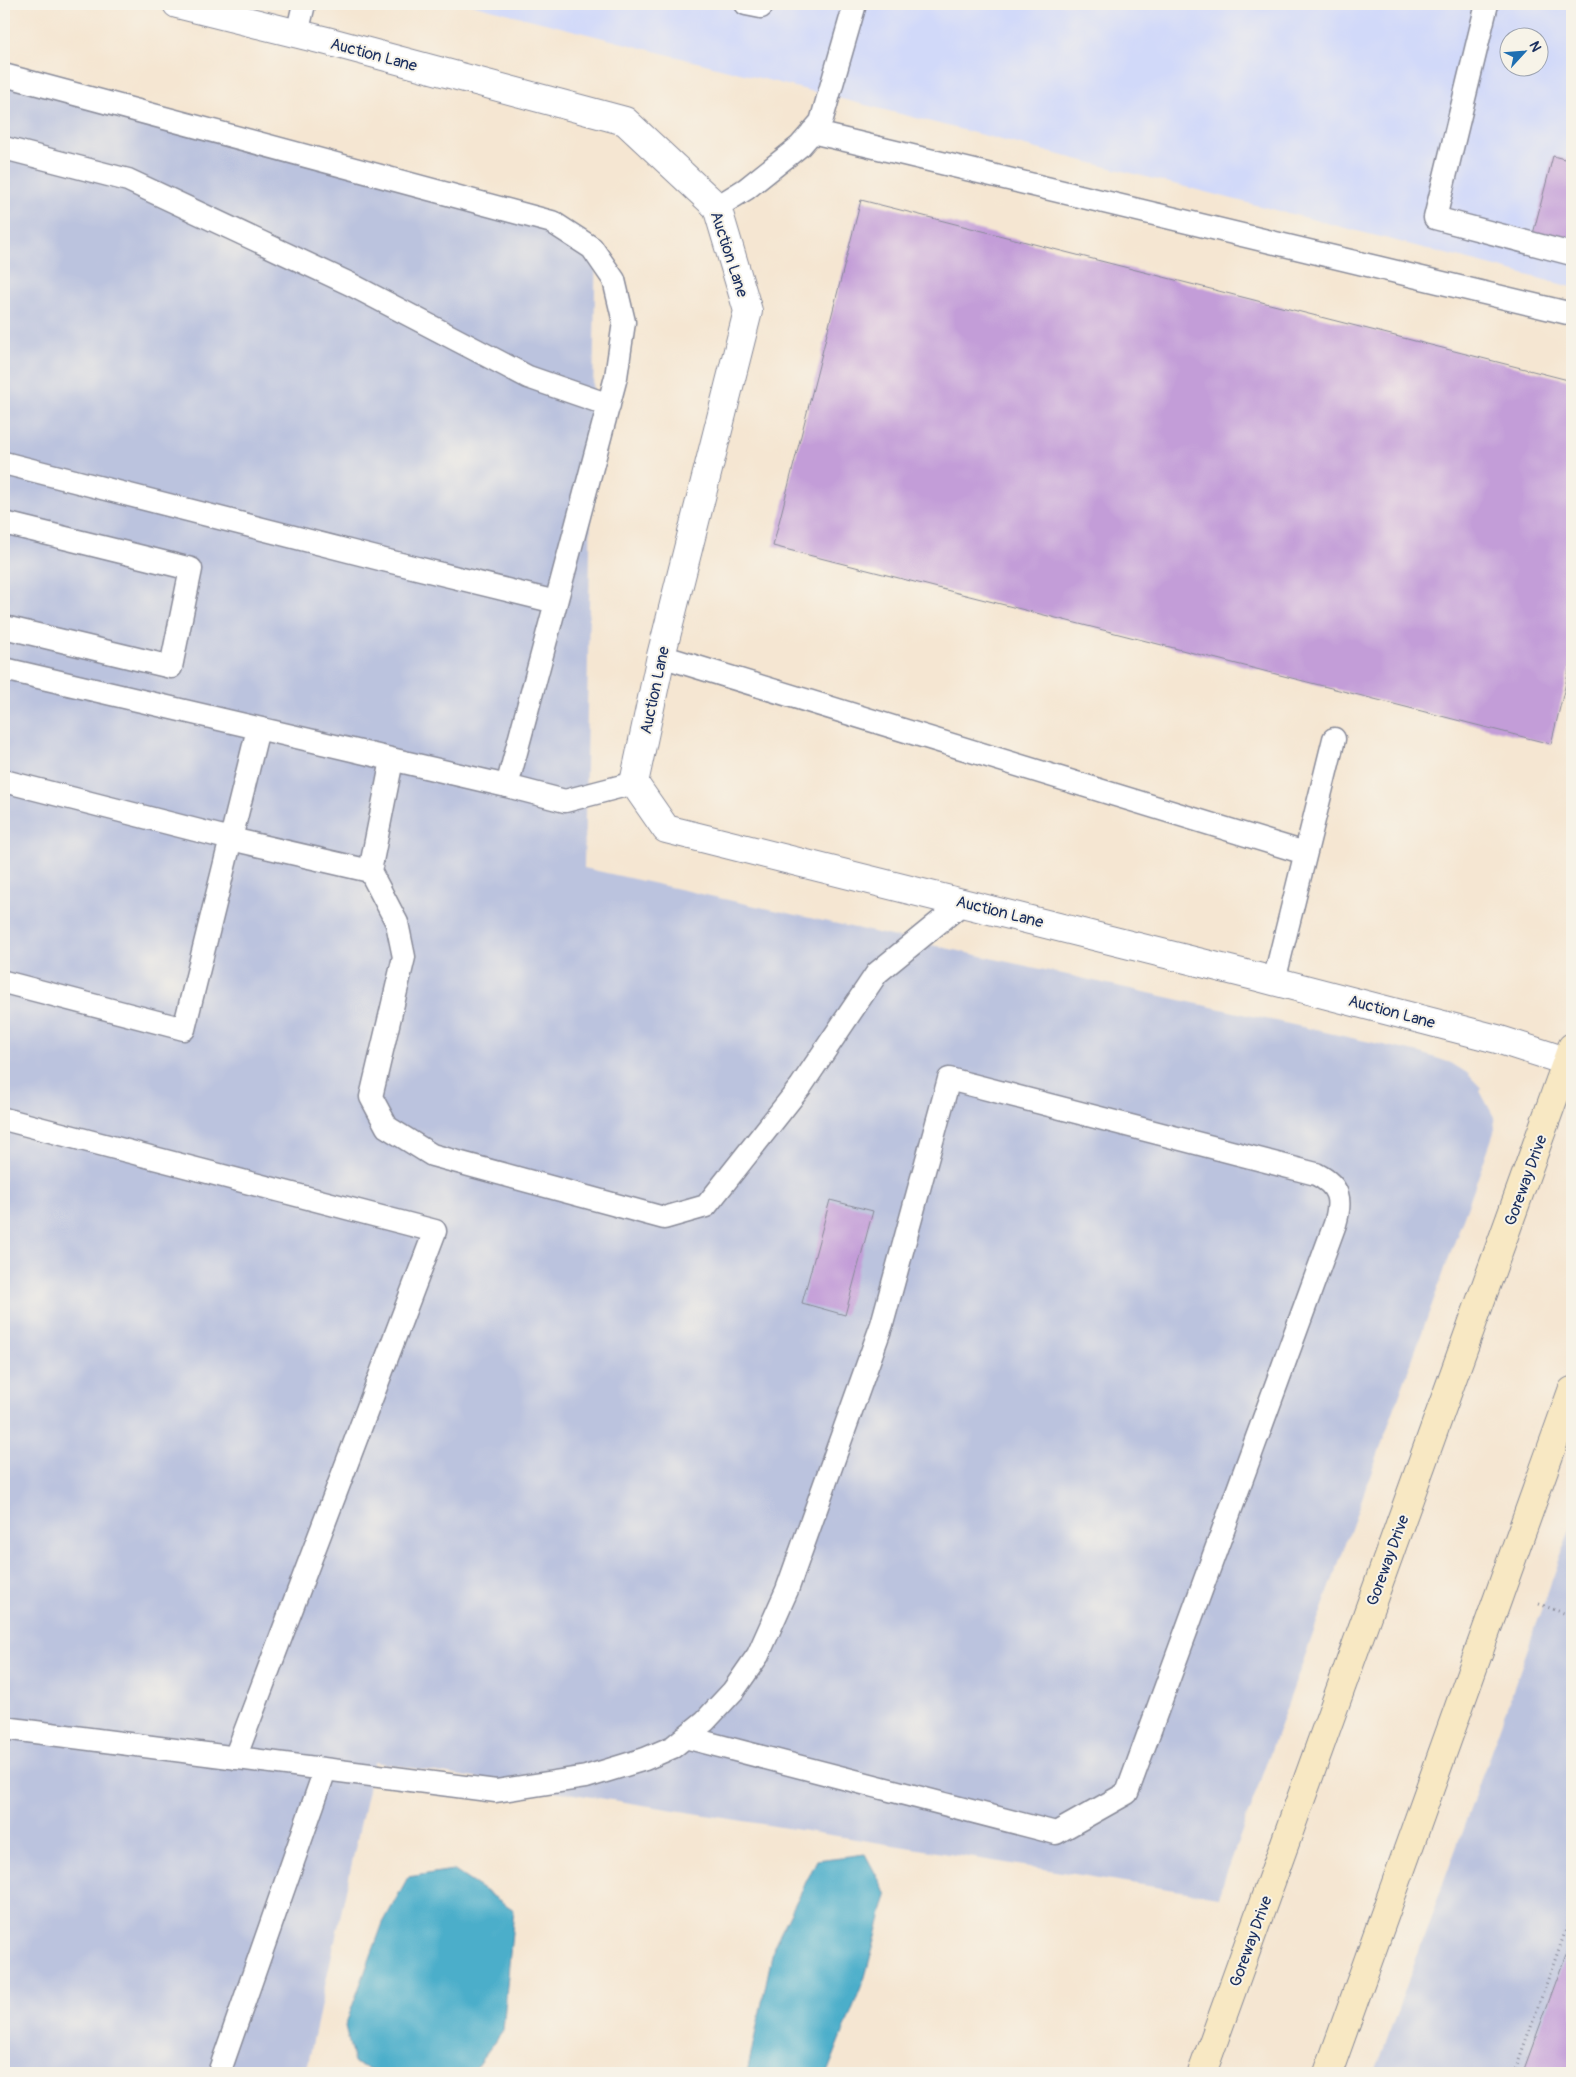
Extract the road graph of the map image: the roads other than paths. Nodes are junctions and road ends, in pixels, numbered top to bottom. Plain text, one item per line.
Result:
1 (177, 4) edge
2 (304, 4) edge
3 (746, 4) edge
4 (762, 4) edge
5 (855, 4) edge
6 (1487, 4) edge
7 (297, 34) junction
8 (4, 74) edge
9 (812, 132) junction
10 (4, 148) edge
11 (717, 207) junction
12 (1572, 254) edge
13 (1572, 314) edge
14 (609, 405) junction
15 (4, 463) edge
16 (4, 523) edge
17 (556, 602) junction
18 (4, 627) edge
19 (661, 656) junction
20 (4, 669) edge
21 (258, 729) junction
22 (1334, 739) dead end
23 (392, 760) junction
24 (4, 781) edge
25 (634, 783) junction
26 (507, 786) junction
27 (231, 839) junction
28 (1305, 853) junction
29 (370, 871) junction
30 (964, 902) junction
31 (1274, 981) junction
32 (4, 982) edge
33 (1571, 1057) edge
34 (4, 1119) edge
35 (1572, 1391) edge
36 (4, 1728) edge
37 (685, 1737) junction
38 (235, 1758) junction
39 (325, 1770) junction
40 (219, 2073) edge
41 (1202, 2073) edge
42 (1328, 2073) edge

1 - 7 street, Auction Lane
2 - 7 lane
3 - 4 lane
5 - 9 lane
6 - 12 lane
7 - 11 street, Auction Lane
8 - 14 lane
9 - 11 lane
9 - 13 lane
10 - 14 lane
11 - 19 street, Auction Lane
14 - 17 lane
15 - 17 lane
16 - 18 lane
17 - 26 lane
19 - 25 street, Auction Lane
19 - 28 lane
20 - 21 lane
21 - 23 lane
21 - 27 lane
22 - 28 lane
23 - 26 lane
23 - 29 lane
24 - 27 lane
25 - 26 lane
25 - 30 street, Auction Lane
27 - 29 lane
27 - 32 lane
28 - 31 lane
29 - 30 lane
30 - 31 street, Auction Lane
31 - 33 street, Auction Lane
33 - 41 main road, Goreway Drive
34 - 38 lane
35 - 42 main road
36 - 38 lane
37 - 37 lane
37 - 39 lane
38 - 39 lane
39 - 40 lane

